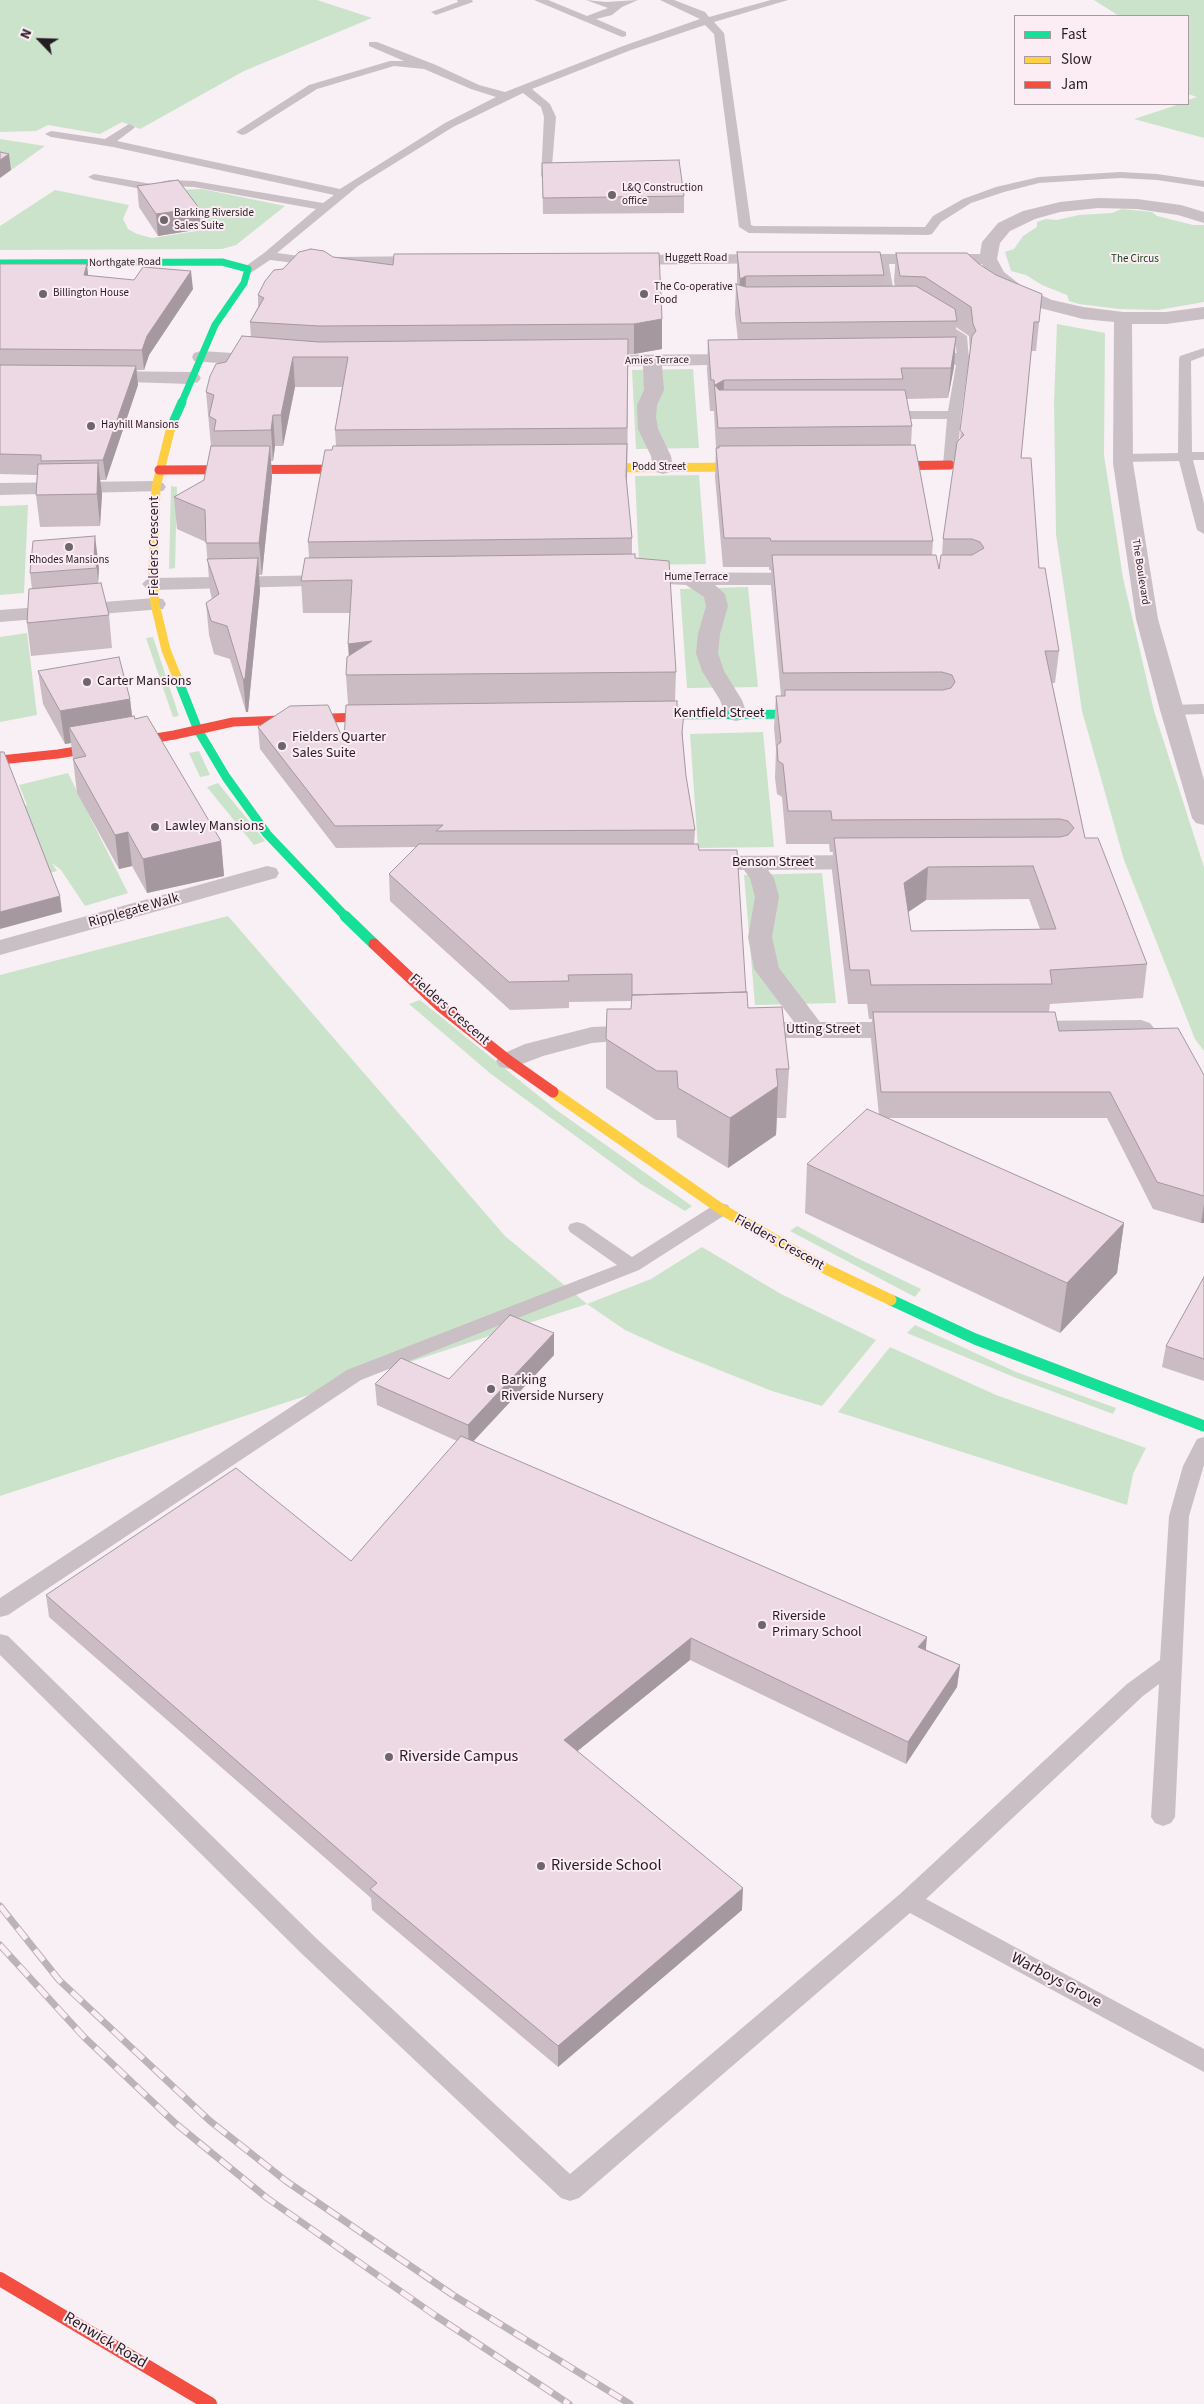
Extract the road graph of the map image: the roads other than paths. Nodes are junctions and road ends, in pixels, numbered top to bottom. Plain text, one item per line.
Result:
1 (462, 0) edge
2 (539, 0) edge
3 (591, 0) edge
4 (633, 0) edge
5 (665, 0) edge
6 (783, 0) edge
7 (618, 5) junction
8 (436, 12) dead end
9 (586, 20) junction
10 (706, 21) junction
11 (622, 34) dead end
12 (374, 44) dead end
13 (432, 67) junction
14 (524, 88) junction
15 (506, 96) junction
16 (129, 127) dead end
17 (242, 132) dead end
18 (51, 134) dead end
19 (107, 143) junction
20 (547, 176) edge
21 (94, 177) dead end
22 (1204, 184) edge
23 (342, 193) junction
24 (324, 207) junction
25 (1204, 218) edge
26 (268, 256) junction
27 (796, 259) edge
28 (825, 259) edge
29 (882, 259) junction
30 (988, 259) junction
31 (303, 260) joint
32 (600, 260) edge
33 (451, 261) edge
34 (0, 263) edge
35 (248, 269) junction
36 (891, 310) edge
37 (1204, 313) edge
38 (925, 314) edge
39 (1123, 318) junction
40 (1204, 352) edge
41 (201, 357) junction
42 (903, 359) edge
43 (963, 359) junction
44 (765, 360) edge
45 (577, 361) edge
46 (652, 361) junction
47 (283, 362) edge
48 (84, 377) edge
49 (190, 378) junction
50 (868, 415) edge
51 (954, 415) junction
52 (1185, 456) junction
53 (1204, 456) edge
54 (1123, 458) junction
55 (871, 466) edge
56 (950, 466) joint
57 (762, 467) edge
58 (573, 468) edge
59 (663, 468) junction
60 (373, 469) edge
61 (157, 478) junction
62 (0, 489) edge
63 (1204, 530) edge
64 (832, 578) edge
65 (615, 579) edge
66 (692, 579) junction
67 (359, 581) edge
68 (154, 594) junction
69 (0, 616) edge
70 (1204, 709) edge
71 (1171, 710) junction
72 (736, 714) junction
73 (828, 714) edge
74 (637, 715) edge
75 (393, 716) edge
76 (198, 730) junction
77 (0, 760) edge
78 (1204, 818) edge
79 (889, 862) edge
80 (678, 863) edge
81 (751, 863) junction
82 (267, 873) dead end
83 (0, 948) edge
84 (1141, 1028) edge
85 (1000, 1029) edge
86 (813, 1030) junction
87 (931, 1030) edge
88 (720, 1031) edge
89 (671, 1032) edge
90 (509, 1061) junction
91 (721, 1210) junction
92 (577, 1228) dead end
93 (632, 1266) junction
94 (1204, 1426) edge
95 (1204, 1444) edge
96 (0, 1609) edge
97 (0, 1642) edge
98 (1170, 1665) junction
99 (1163, 1817) dead end
100 (908, 1902) junction
101 (1204, 2061) edge
102 (0, 2279) edge
103 (210, 2404) edge

1 - 8 lane
2 - 9 lane
3 - 7 lane
4 - 7 lane
5 - 10 lane
6 - 10 lane
7 - 9 lane
9 - 11 lane
10 - 14 lane
10 - 22 lane
12 - 13 lane
13 - 15 lane
13 - 17 lane
14 - 15 lane
14 - 20 lane
15 - 23 lane
16 - 19 lane
18 - 19 lane
19 - 23 lane
21 - 24 lane
23 - 24 lane
24 - 26 lane
25 - 30 street
26 - 31 lane
26 - 35 lane
27 - 32 street, Huggett Road
28 - 29 street
29 - 30 street
29 - 36 lane
30 - 39 street
31 - 33 street
34 - 35 street, Northgate Road
35 - 41 street, Fielders Crescent
37 - 39 street
38 - 43 lane
39 - 54 street, The Boulevard
40 - 52 lane
41 - 47 street
41 - 49 street, Fielders Crescent
42 - 43 street
43 - 51 lane
44 - 46 street, Amies Terrace
45 - 46 street, Amies Terrace
46 - 59 street
48 - 49 street
49 - 61 street, Fielders Crescent
50 - 51 lane
51 - 56 lane
52 - 53 lane
52 - 54 lane
52 - 63 lane
54 - 71 street, The Boulevard
55 - 56 street
57 - 59 street, Podd Street
58 - 59 street, Podd Street
60 - 61 street
61 - 62 street
61 - 68 street, Fielders Crescent
64 - 66 street, Hume Terrace
65 - 66 street, Hume Terrace
66 - 72 street
67 - 68 street
68 - 69 street
68 - 76 street, Fielders Crescent
70 - 71 lane
71 - 78 street, The Boulevard
72 - 73 street, Kentfield Street
72 - 74 street, Kentfield Street
75 - 76 street
76 - 77 street
76 - 90 street, Fielders Crescent
79 - 81 street, Benson Street
80 - 81 street, Benson Street
81 - 86 street
82 - 83 street, Ripplegate Walk
84 - 85 street
86 - 87 street, Utting Street
86 - 88 street, Utting Street
89 - 90 street
90 - 91 street, Fielders Crescent
91 - 93 lane
91 - 94 street, Fielders Crescent
92 - 93 lane
93 - 96 lane
95 - 98 lane
97 - 100 lane
98 - 99 lane
98 - 100 lane
100 - 101 lane, Warboys Grove
102 - 103 street, Renwick Road

